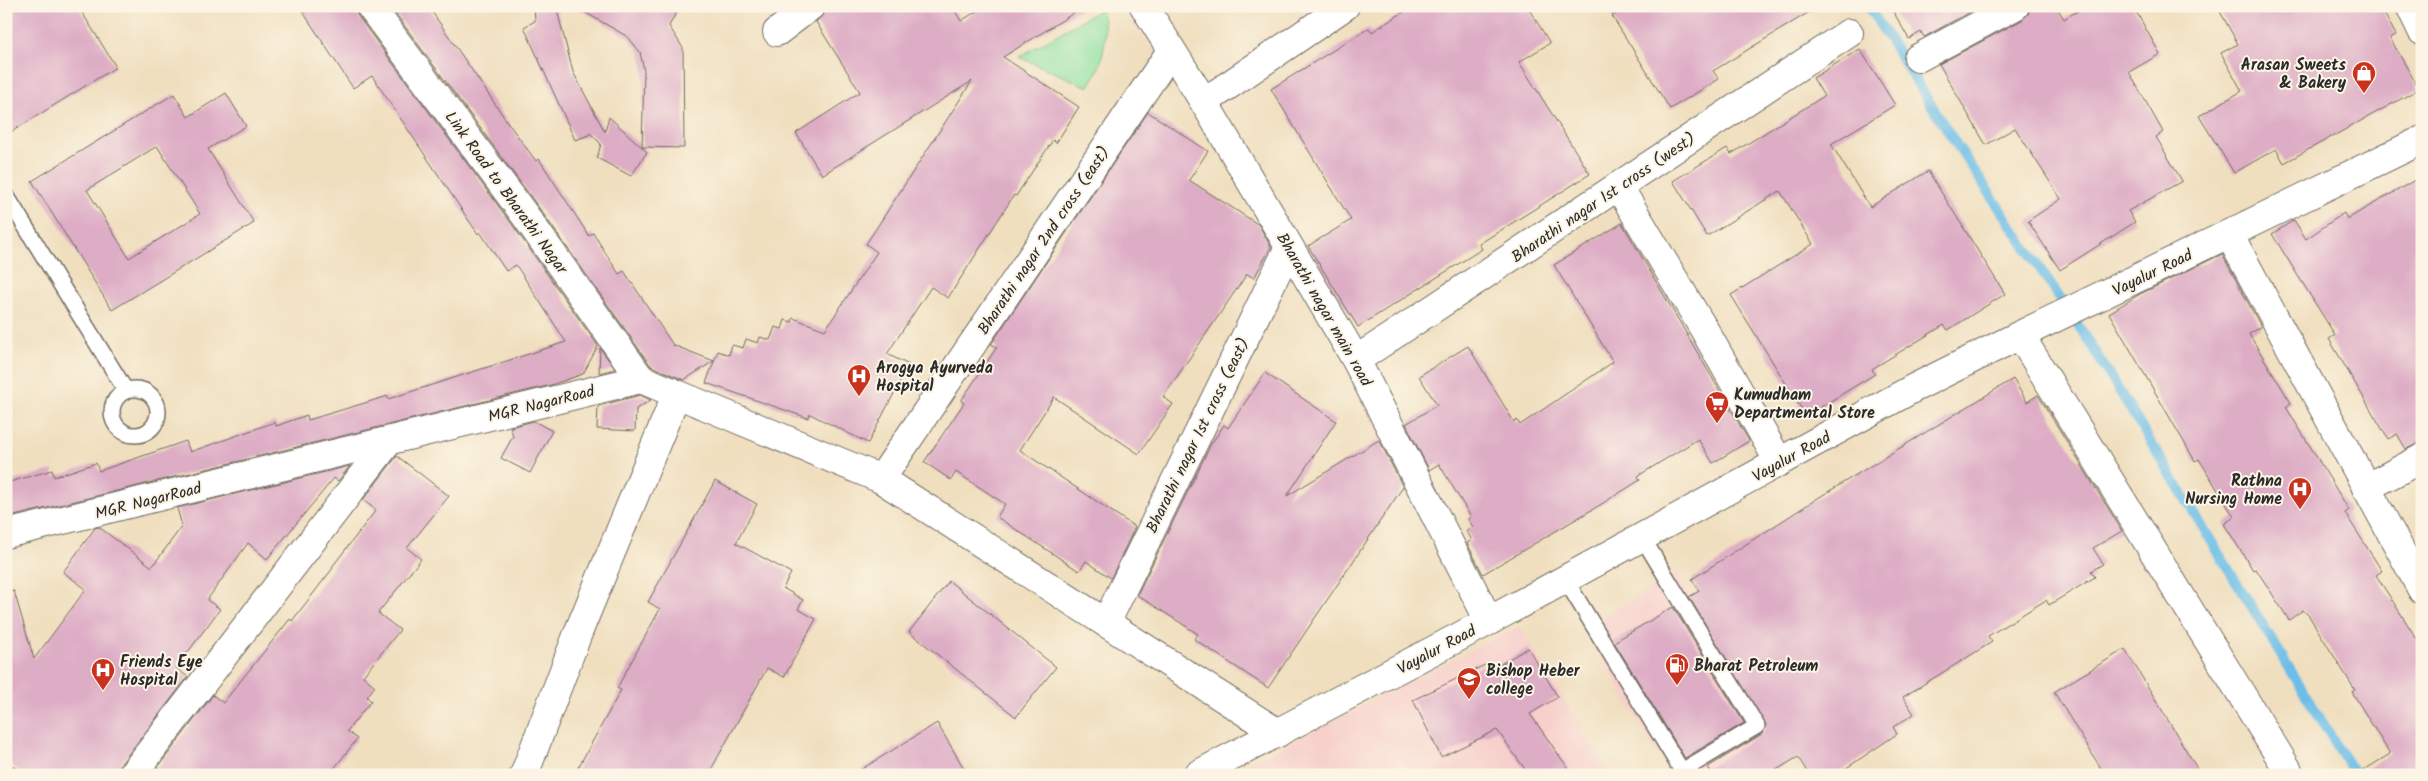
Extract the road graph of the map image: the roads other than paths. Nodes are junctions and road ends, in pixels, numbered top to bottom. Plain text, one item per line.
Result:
1 (370, 6) edge
2 (811, 6) edge
3 (1144, 6) edge
4 (1345, 6) edge
5 (2015, 6) edge
6 (2410, 6) edge
7 (2422, 31) edge
8 (777, 32) dead end
9 (1849, 32) dead end
10 (1171, 51) junction
11 (1918, 58) dead end
12 (1204, 102) junction
13 (2422, 140) edge
14 (1618, 187) junction
15 (6, 195) edge
16 (2229, 234) junction
17 (1289, 247) junction
18 (2027, 331) junction
19 (1356, 360) junction
20 (641, 379) junction
21 (126, 390) dead end
22 (676, 395) junction
23 (388, 442) junction
24 (2422, 458) edge
25 (1779, 462) junction
26 (881, 479) junction
27 (2366, 488) junction
28 (6, 534) edge
29 (1642, 537) junction
30 (1565, 579) junction
31 (2422, 590) edge
32 (1489, 621) junction
33 (1106, 623) junction
34 (1278, 733) junction
35 (2288, 770) dead end
36 (132, 775) edge
37 (524, 775) edge
38 (1197, 775) edge

1 - 20 street, Link Road to Bharathi Nagar
2 - 8 street
3 - 10 street, Bharathi nagar main road
4 - 12 street
5 - 11 street
6 - 7 street
9 - 14 street, Bharathi nagar 1st cross (west)
10 - 12 street, Bharathi nagar main road
10 - 26 street, Bharathi nagar 2nd cross (east)
12 - 17 street, Bharathi nagar main road
13 - 16 street, Vayalur Road
14 - 19 street, Bharathi nagar 1st cross (west)
14 - 25 street
15 - 21 lane
16 - 18 street, Vayalur Road
16 - 27 street
17 - 19 street, Bharathi nagar main road
17 - 33 street, Bharathi nagar 1st cross (east)
18 - 25 street, Vayalur Road
18 - 35 street
19 - 32 street, Bharathi nagar main road
20 - 22 street
20 - 23 street, MGR NagarRoad
22 - 26 street
22 - 37 street
23 - 28 street, MGR NagarRoad
23 - 36 street
24 - 27 street
25 - 29 street, Vayalur Road
26 - 33 street
27 - 31 street
29 - 30 street, Vayalur Road
29 - 30 lane
30 - 32 street, Vayalur Road
32 - 34 street, Vayalur Road
33 - 34 street
34 - 38 street, Vayalur Road

